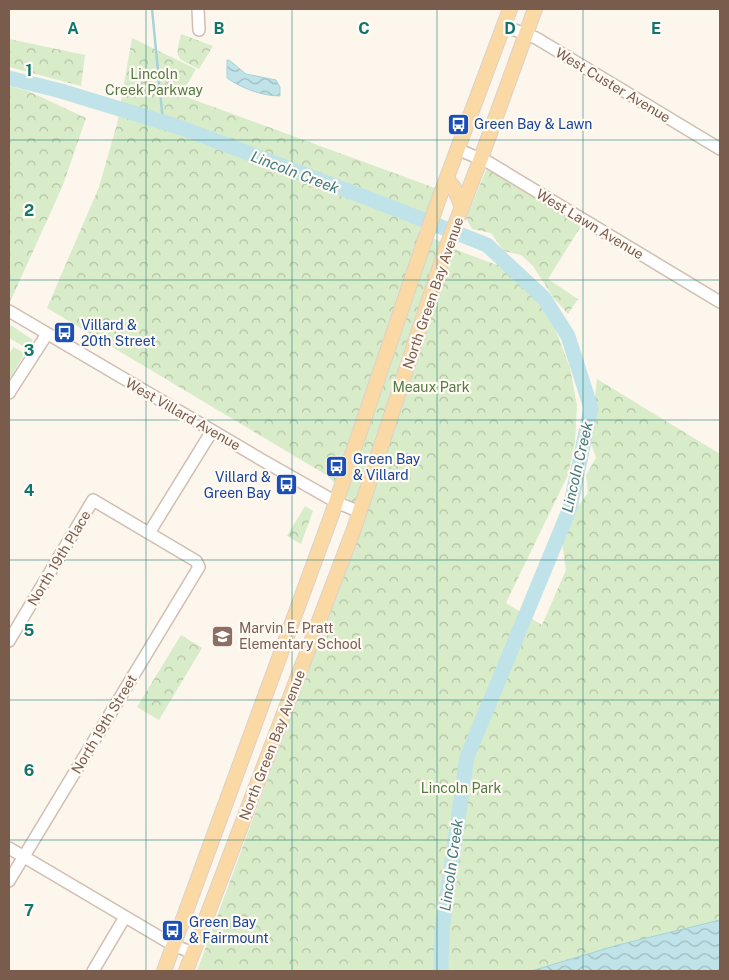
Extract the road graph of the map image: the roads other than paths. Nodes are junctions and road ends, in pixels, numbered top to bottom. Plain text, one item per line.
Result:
1 (198, 9) edge
2 (510, 9) edge
3 (535, 9) edge
4 (504, 26) junction
5 (199, 30) dead end
6 (525, 33) junction
7 (720, 149) edge
8 (458, 150) junction
9 (481, 158) junction
10 (447, 179) junction
11 (461, 210) junction
12 (720, 302) edge
13 (9, 311) edge
14 (47, 334) junction
15 (9, 393) edge
16 (212, 431) junction
17 (336, 502) junction
18 (360, 512) junction
19 (149, 533) junction
20 (9, 641) edge
21 (9, 848) edge
22 (24, 857) junction
23 (9, 881) edge
24 (125, 917) junction
25 (173, 946) junction
26 (193, 953) junction
27 (93, 971) edge
28 (164, 971) edge
29 (186, 971) edge

1 - 5 street
2 - 4 main road, North Green Bay Avenue
3 - 6 main road, North Green Bay Avenue
4 - 6 street, West Custer Avenue
4 - 8 main road, North Green Bay Avenue
6 - 7 street, West Custer Avenue
6 - 9 main road, North Green Bay Avenue
8 - 9 street, West Lawn Avenue
8 - 10 main road, North Green Bay Avenue
9 - 11 main road, North Green Bay Avenue
9 - 12 street, West Lawn Avenue
10 - 11 main road
10 - 17 main road, North Green Bay Avenue
11 - 18 main road, North Green Bay Avenue
13 - 14 street, West Villard Avenue
14 - 15 street
14 - 16 street, West Villard Avenue
16 - 17 street, West Villard Avenue
16 - 19 street
17 - 18 street, West Villard Avenue
17 - 25 main road, North Green Bay Avenue
18 - 26 main road, North Green Bay Avenue
19 - 20 street, North 19th Place
19 - 22 street, North 19th Street
21 - 22 street
22 - 23 street, North 19th Street
22 - 24 street
24 - 25 street
24 - 27 street
25 - 26 street
25 - 28 main road, North Green Bay Avenue
26 - 29 main road, North Green Bay Avenue

